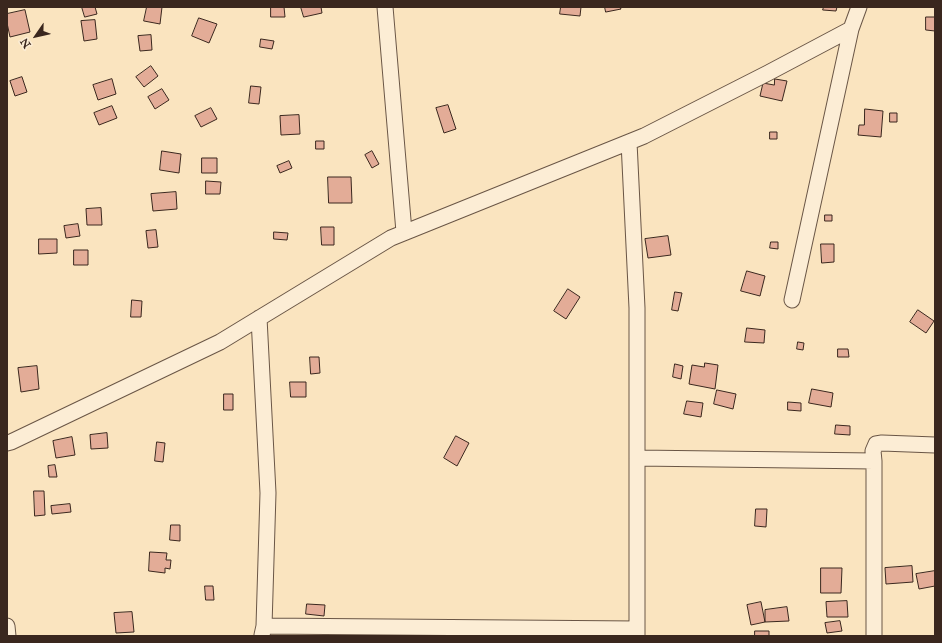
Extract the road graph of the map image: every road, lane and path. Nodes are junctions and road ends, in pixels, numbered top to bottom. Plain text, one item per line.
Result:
1 (385, 7) edge
2 (859, 7) edge
3 (851, 29) junction
4 (629, 142) junction
5 (404, 232) junction
6 (792, 300) dead end
7 (259, 318) junction
8 (7, 443) edge
9 (935, 444) edge
10 (637, 458) junction
11 (874, 461) junction
12 (7, 626) edge
13 (263, 631) edge
14 (637, 633) edge
15 (8, 636) edge
16 (874, 636) edge

1 - 5 street
2 - 3 street
3 - 4 street
3 - 6 street
4 - 5 street
4 - 10 street
5 - 7 street
7 - 8 street
7 - 13 street
9 - 11 street
10 - 11 street
10 - 14 street
11 - 16 street
12 - 15 street
13 - 14 street

